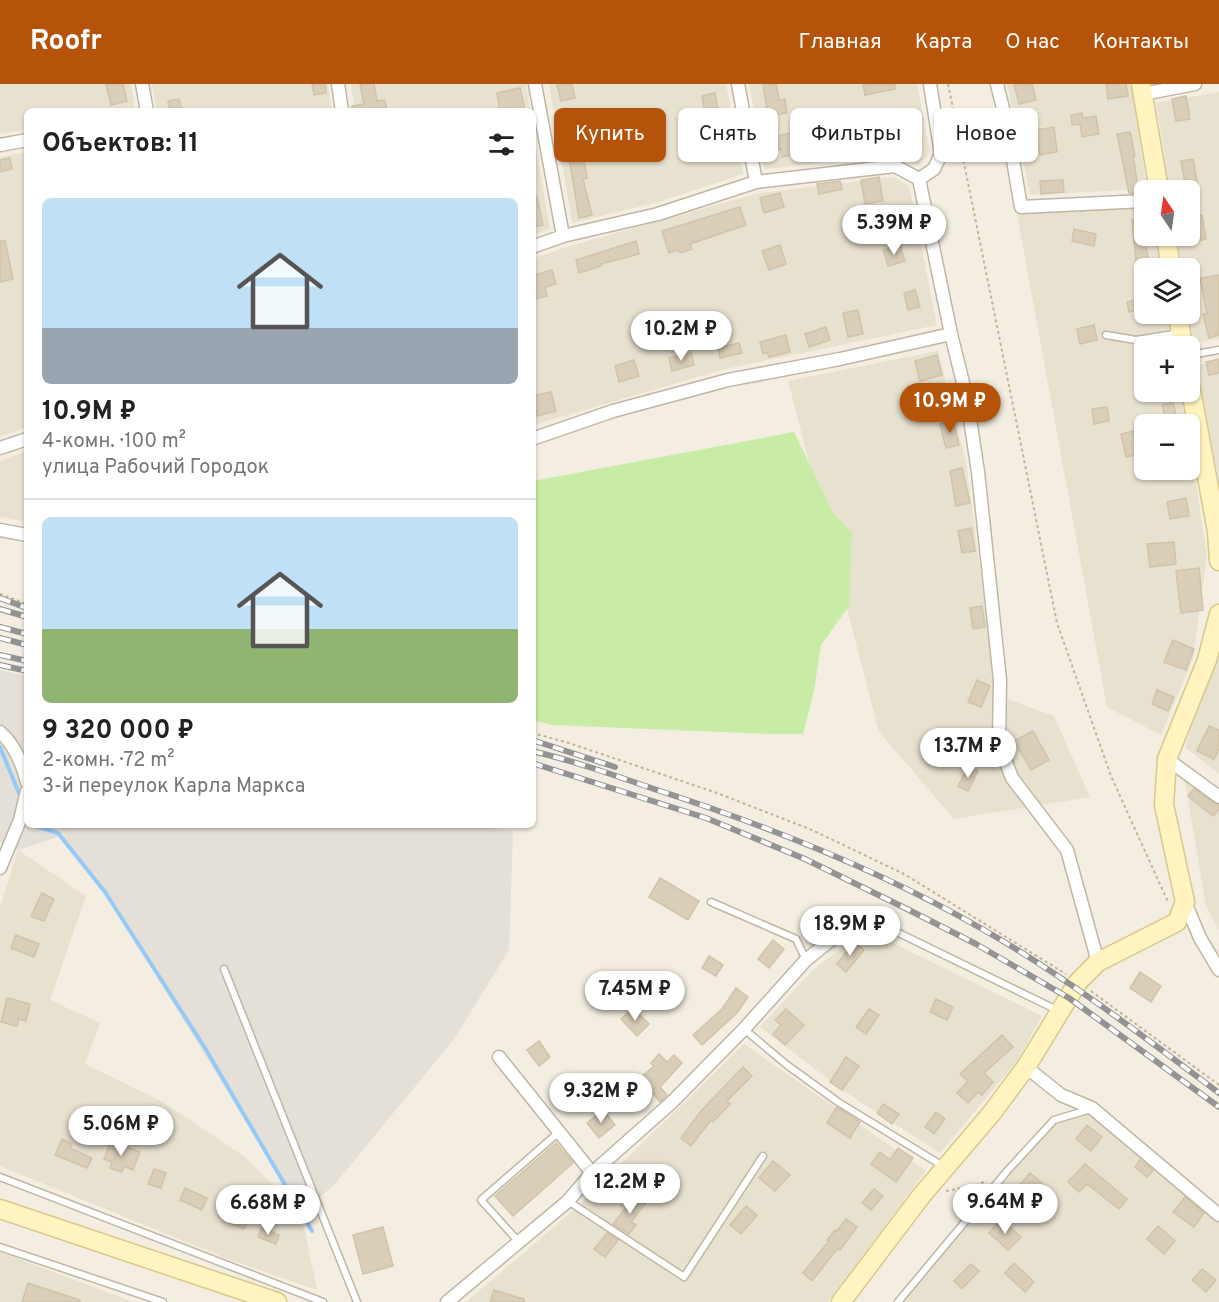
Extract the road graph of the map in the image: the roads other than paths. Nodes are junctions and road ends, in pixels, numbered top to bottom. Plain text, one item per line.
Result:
1 (142, 84) edge
2 (338, 84) edge
3 (535, 84) edge
4 (738, 84) edge
5 (930, 84) edge
6 (997, 84) edge
7 (1195, 84) edge
8 (1142, 89) edge
9 (146, 108) edge
10 (342, 108) edge
11 (24, 141) edge
12 (0, 145) edge
13 (919, 179) junction
14 (1157, 180) edge
15 (756, 182) junction
16 (1134, 201) edge
17 (563, 236) junction
18 (536, 246) edge
19 (951, 334) junction
20 (1106, 335) dead end
21 (1134, 339) edge
22 (1219, 350) edge
23 (1200, 353) edge
24 (1193, 402) edge
25 (536, 438) edge
26 (24, 440) edge
27 (0, 448) edge
28 (0, 530) edge
29 (1218, 531) edge
30 (24, 535) edge
31 (1219, 561) edge
32 (1219, 614) edge
33 (0, 732) edge
34 (1167, 759) junction
35 (24, 772) edge
36 (1219, 797) edge
37 (24, 803) edge
38 (0, 868) edge
39 (711, 902) dead end
40 (1185, 902) junction
41 (866, 917) joint
42 (806, 960) junction
43 (1098, 962) junction
44 (224, 969) dead end
45 (1219, 970) edge
46 (1060, 1012) junction
47 (744, 1029) junction
48 (499, 1057) dead end
49 (1026, 1067) junction
50 (1092, 1108) junction
51 (559, 1132) junction
52 (763, 1156) dead end
53 (946, 1168) junction
54 (592, 1173) junction
55 (0, 1177) edge
56 (568, 1201) junction
57 (0, 1209) edge
58 (1219, 1215) edge
59 (518, 1241) junction
60 (0, 1247) edge
61 (163, 1302) edge
62 (277, 1302) edge
63 (323, 1302) edge
64 (357, 1302) edge
65 (447, 1302) edge
66 (841, 1302) edge
67 (898, 1302) edge

1 - 9 street
2 - 10 street
3 - 17 street
4 - 15 street
5 - 13 street
6 - 16 street
7 - 8 street
8 - 14 street
11 - 12 street
13 - 15 street
13 - 19 street
15 - 17 street
17 - 18 street
19 - 25 street
19 - 43 street
20 - 21 lane
22 - 23 lane
24 - 29 street
26 - 27 street
28 - 30 street
29 - 31 street
32 - 34 street
33 - 35 street
34 - 36 street
34 - 40 street
37 - 38 street
39 - 42 lane
40 - 43 street
40 - 45 street
41 - 42 street
41 - 46 lane
42 - 47 street
43 - 46 street
44 - 64 lane
46 - 49 street
47 - 53 lane
47 - 54 street
48 - 51 street
49 - 50 street
49 - 53 street
50 - 58 street
50 - 67 lane
51 - 54 street
51 - 59 lane
52 - 56 lane
53 - 66 street
54 - 56 street
55 - 63 lane
56 - 59 street
57 - 62 street
59 - 65 street
60 - 61 lane

